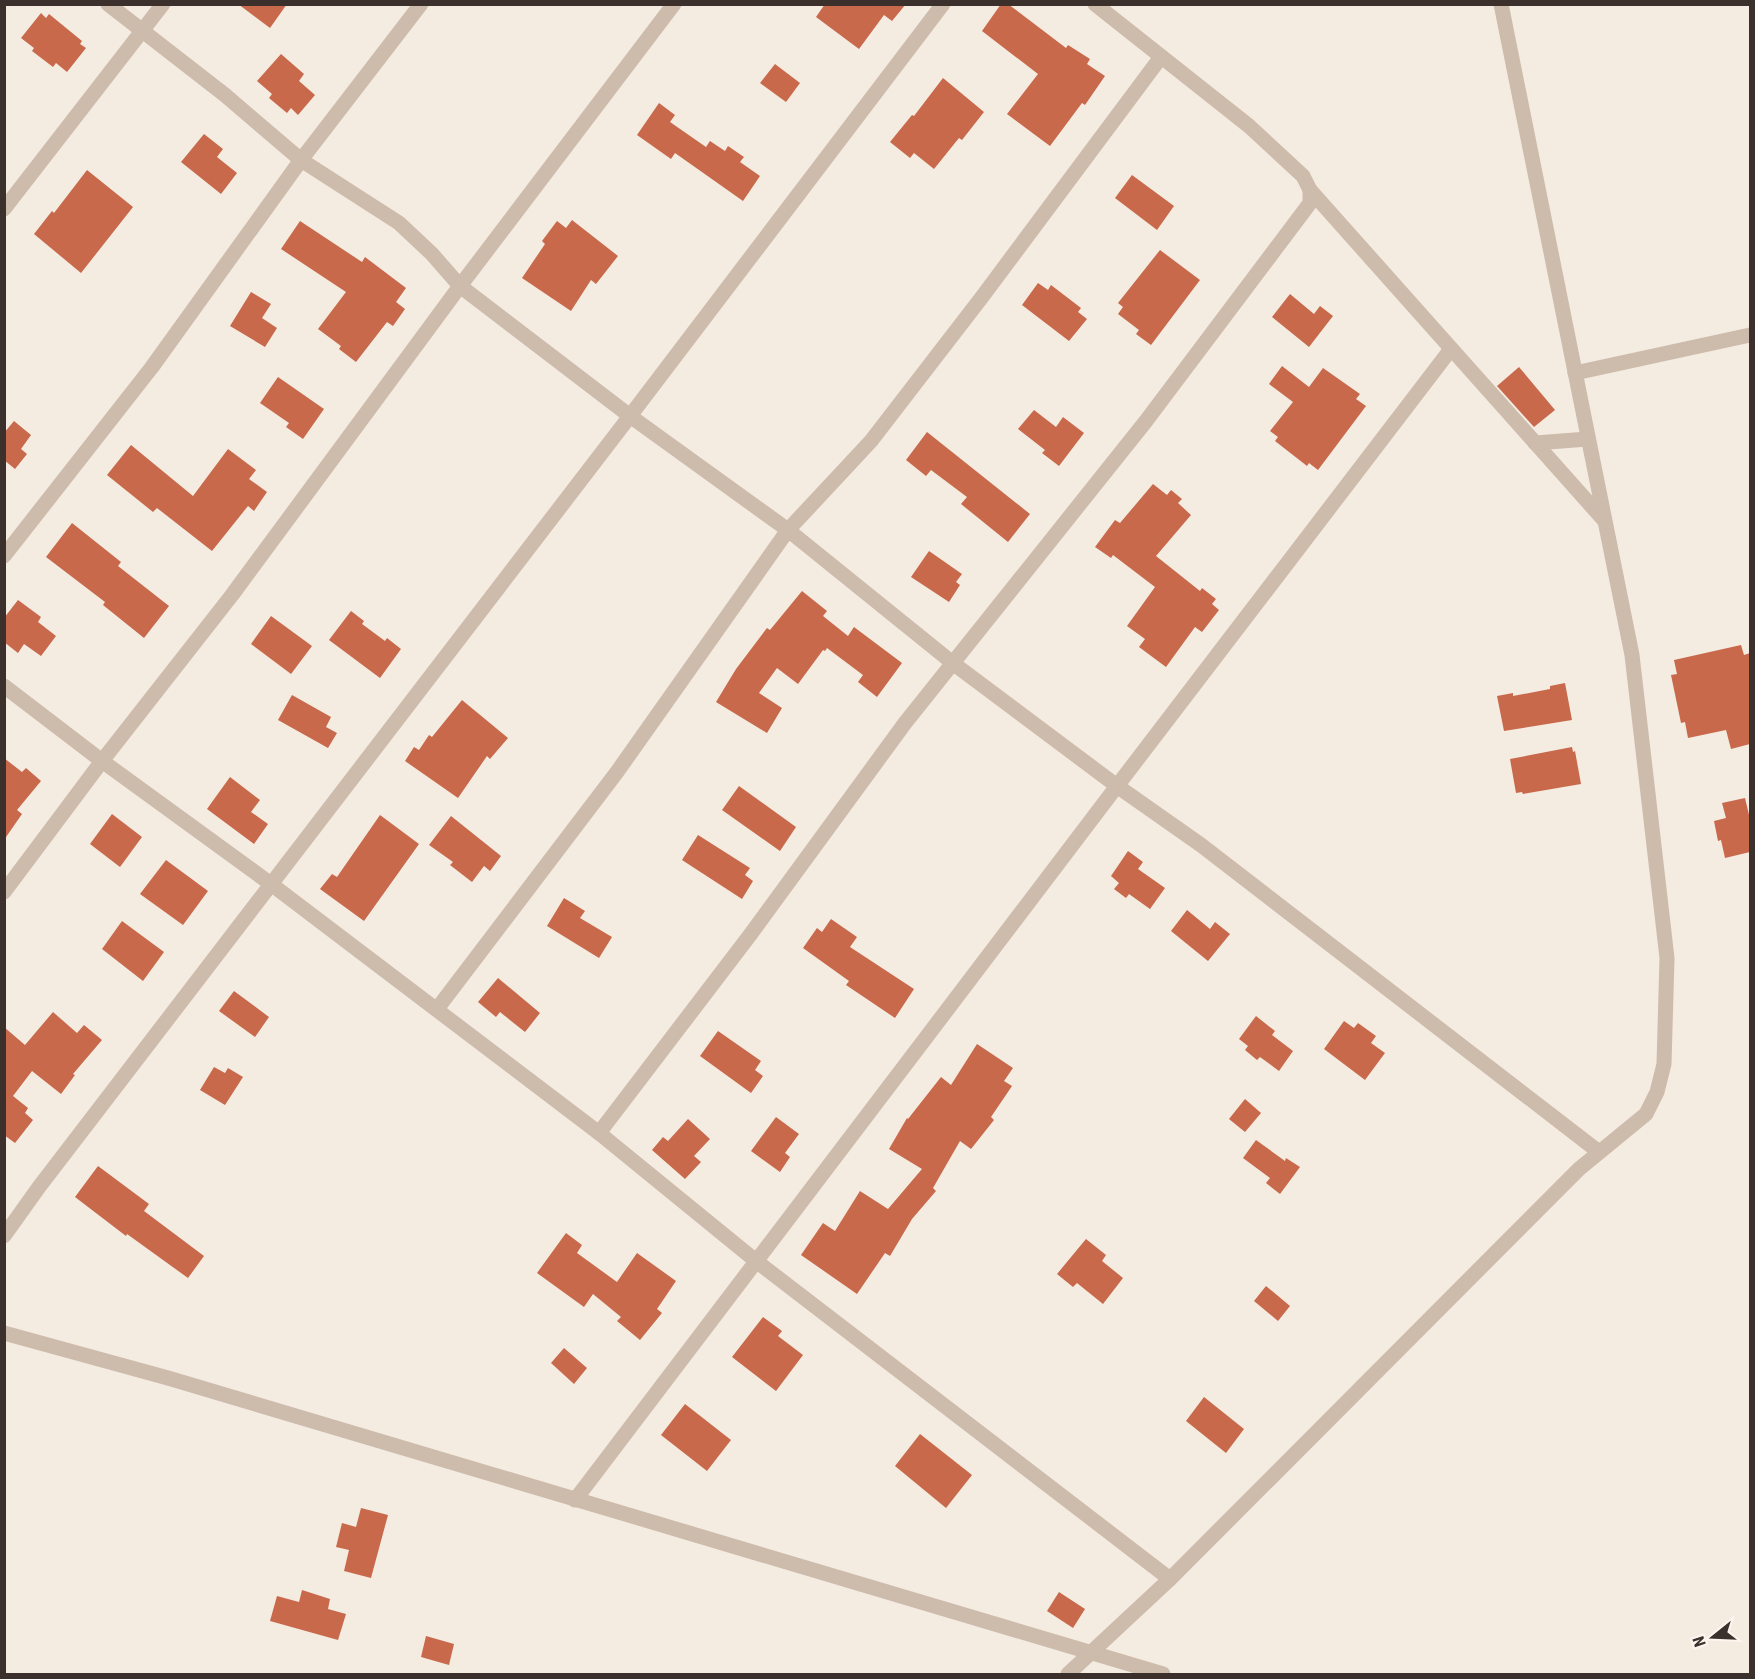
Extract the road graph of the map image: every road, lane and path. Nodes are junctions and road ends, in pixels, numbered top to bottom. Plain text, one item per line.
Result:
1 (108, 4) edge
2 (163, 4) edge
3 (421, 4) edge
4 (674, 4) edge
5 (943, 4) edge
6 (1095, 4) edge
7 (1502, 4) edge
8 (142, 30) junction
9 (1161, 57) junction
10 (301, 160) junction
11 (1310, 190) junction
12 (4, 209) edge
13 (460, 286) junction
14 (1750, 335) edge
15 (1451, 349) junction
16 (1575, 373) junction
17 (630, 416) junction
18 (1588, 439) junction
19 (1535, 443) junction
20 (1605, 522) junction
21 (788, 530) junction
22 (4, 556) edge
23 (954, 664) junction
24 (4, 686) edge
25 (102, 761) junction
26 (1117, 786) junction
27 (271, 884) junction
28 (4, 892) edge
29 (437, 1009) junction
30 (599, 1133) junction
31 (1599, 1152) junction
32 (4, 1236) edge
33 (756, 1261) junction
34 (4, 1333) edge
35 (575, 1500) junction
36 (1170, 1579) junction
37 (1089, 1654) junction
38 (1068, 1674) edge
39 (1163, 1674) edge

1 - 8 street
2 - 8 street
3 - 10 street
4 - 13 street
5 - 17 street
6 - 9 street
7 - 16 street
8 - 10 street
8 - 12 street
9 - 11 street
9 - 21 street
10 - 13 street
10 - 22 street
11 - 15 street
11 - 23 street
13 - 17 street
13 - 25 street
14 - 16 street
15 - 19 street
15 - 26 street
16 - 18 street
17 - 21 street
17 - 27 street
18 - 19 street
18 - 20 street
19 - 20 street
20 - 31 street
21 - 23 street
21 - 29 street
23 - 26 street
23 - 30 street
24 - 25 street
25 - 27 street
25 - 28 street
26 - 31 street
26 - 33 street
27 - 29 street
27 - 32 street
29 - 30 street
30 - 33 street
31 - 36 street
33 - 35 street
33 - 36 street
34 - 35 street
35 - 37 street
36 - 37 street
37 - 38 street
37 - 39 street

